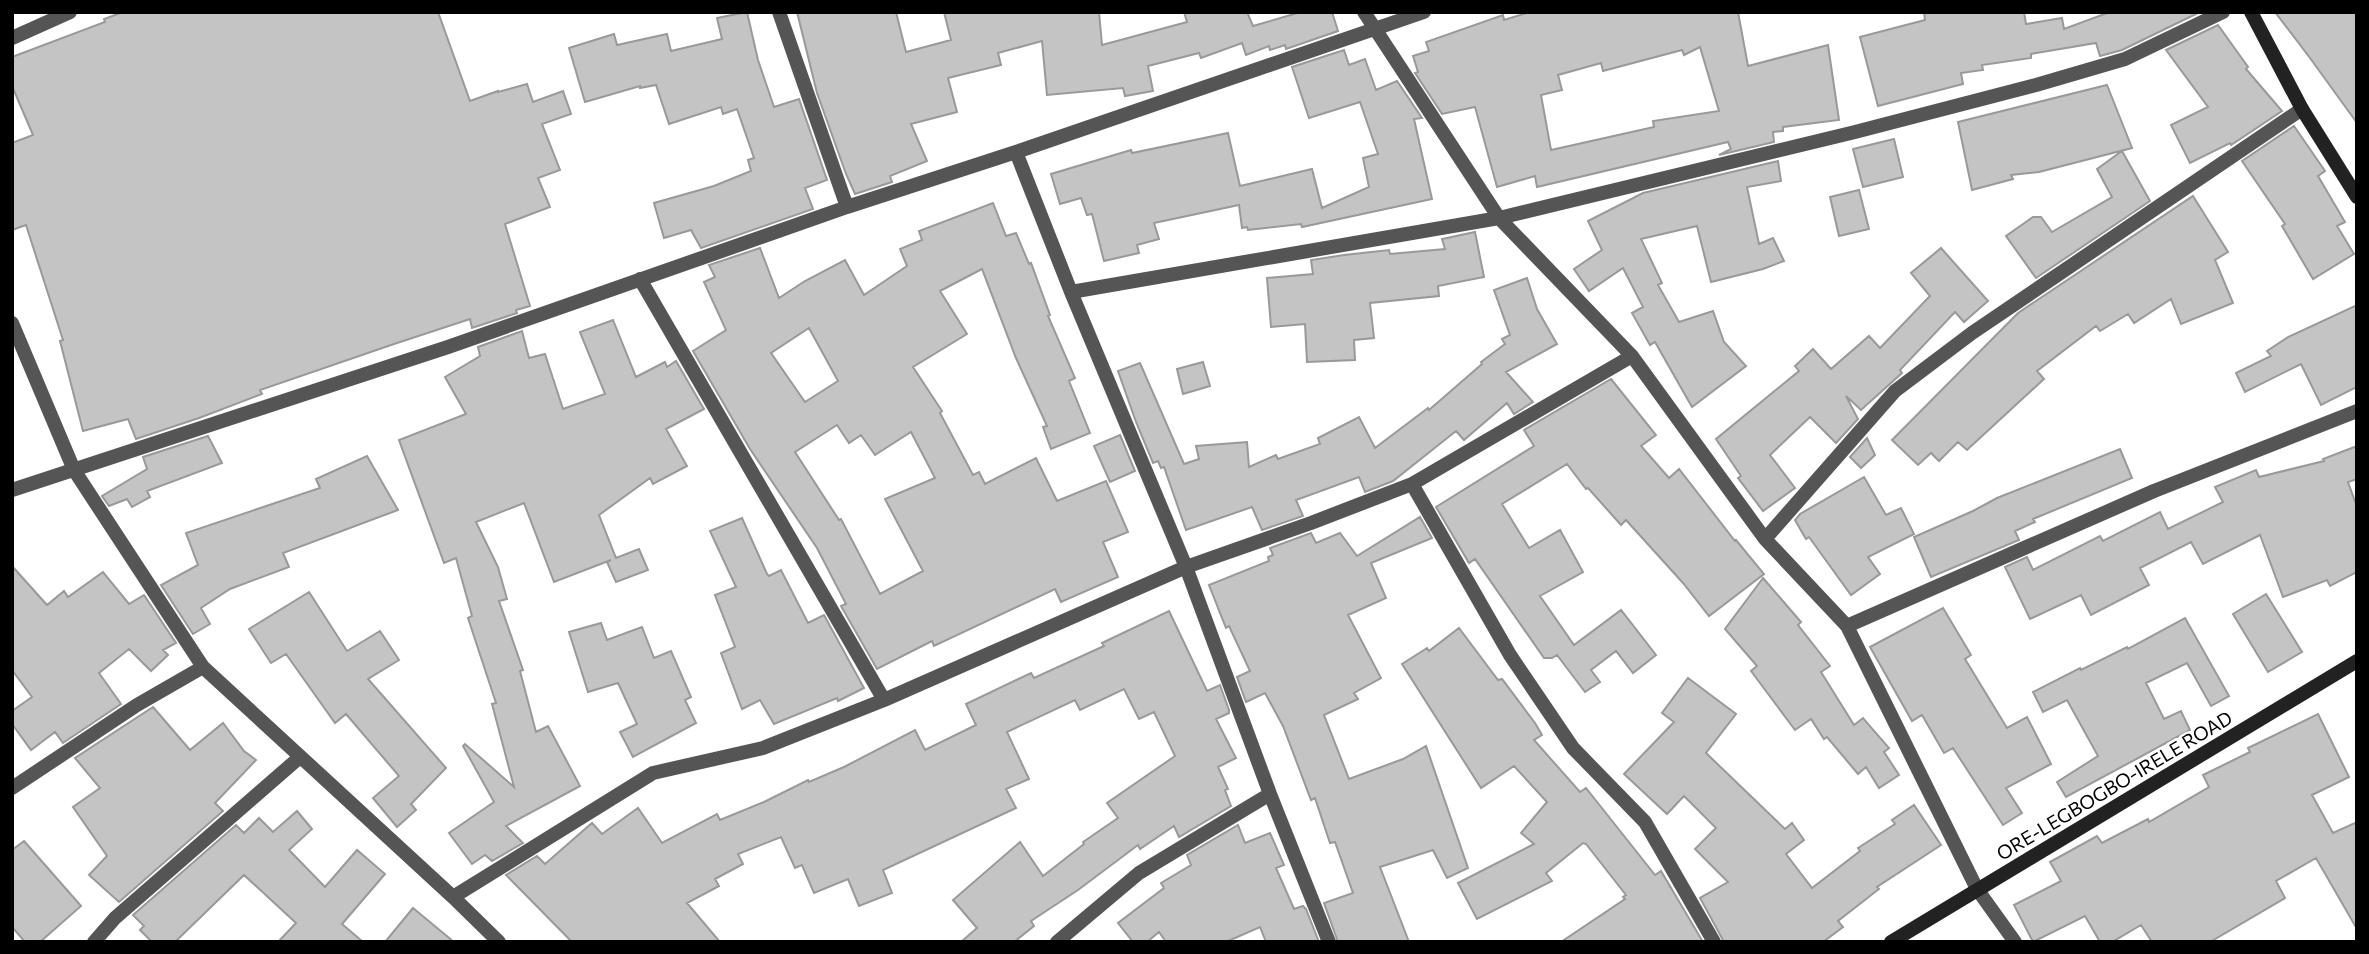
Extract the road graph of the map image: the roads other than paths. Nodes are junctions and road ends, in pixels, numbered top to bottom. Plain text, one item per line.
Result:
1 (70, 12) edge
2 (779, 12) edge
3 (1364, 12) edge
4 (1424, 12) edge
5 (2223, 12) edge
6 (2250, 12) edge
7 (1373, 29) junction
8 (12, 38) edge
9 (2302, 109) junction
10 (1016, 152) junction
11 (2357, 197) edge
12 (847, 207) junction
13 (1499, 218) junction
14 (640, 279) junction
15 (1071, 292) junction
16 (12, 323) edge
17 (1632, 356) junction
18 (2357, 411) edge
19 (74, 470) junction
20 (1412, 484) junction
21 (12, 490) edge
22 (1766, 539) junction
23 (1186, 567) junction
24 (1847, 626) junction
25 (2357, 661) edge
26 (203, 667) junction
27 (884, 700) junction
28 (300, 757) junction
29 (12, 788) edge
30 (1270, 794) junction
31 (1977, 889) junction
32 (453, 897) junction
33 (94, 942) edge
34 (499, 942) edge
35 (1057, 942) edge
36 (1329, 942) edge
37 (1714, 942) edge
38 (1891, 942) edge
39 (2015, 942) edge

1 - 8 street
2 - 12 street
3 - 7 street
4 - 7 street
5 - 13 street
6 - 9 main road
7 - 10 street
7 - 13 street
9 - 11 main road
9 - 22 street
10 - 12 street
10 - 15 street
12 - 14 street
13 - 15 street
13 - 17 street
14 - 19 street
14 - 27 street
15 - 23 street
16 - 19 street
17 - 20 street
17 - 22 street
18 - 24 street
19 - 21 street
19 - 26 street
20 - 23 street
20 - 37 street
22 - 24 street
23 - 27 street
23 - 30 street
24 - 31 street
25 - 31 main road, ORE-LEGBOGBO-IRELE ROAD
26 - 28 street
26 - 29 street
27 - 32 street
28 - 32 street
28 - 33 street
30 - 35 street
30 - 36 street
31 - 38 main road, ORE-LEGBOGBO-IRELE ROAD
31 - 39 street
32 - 34 street

